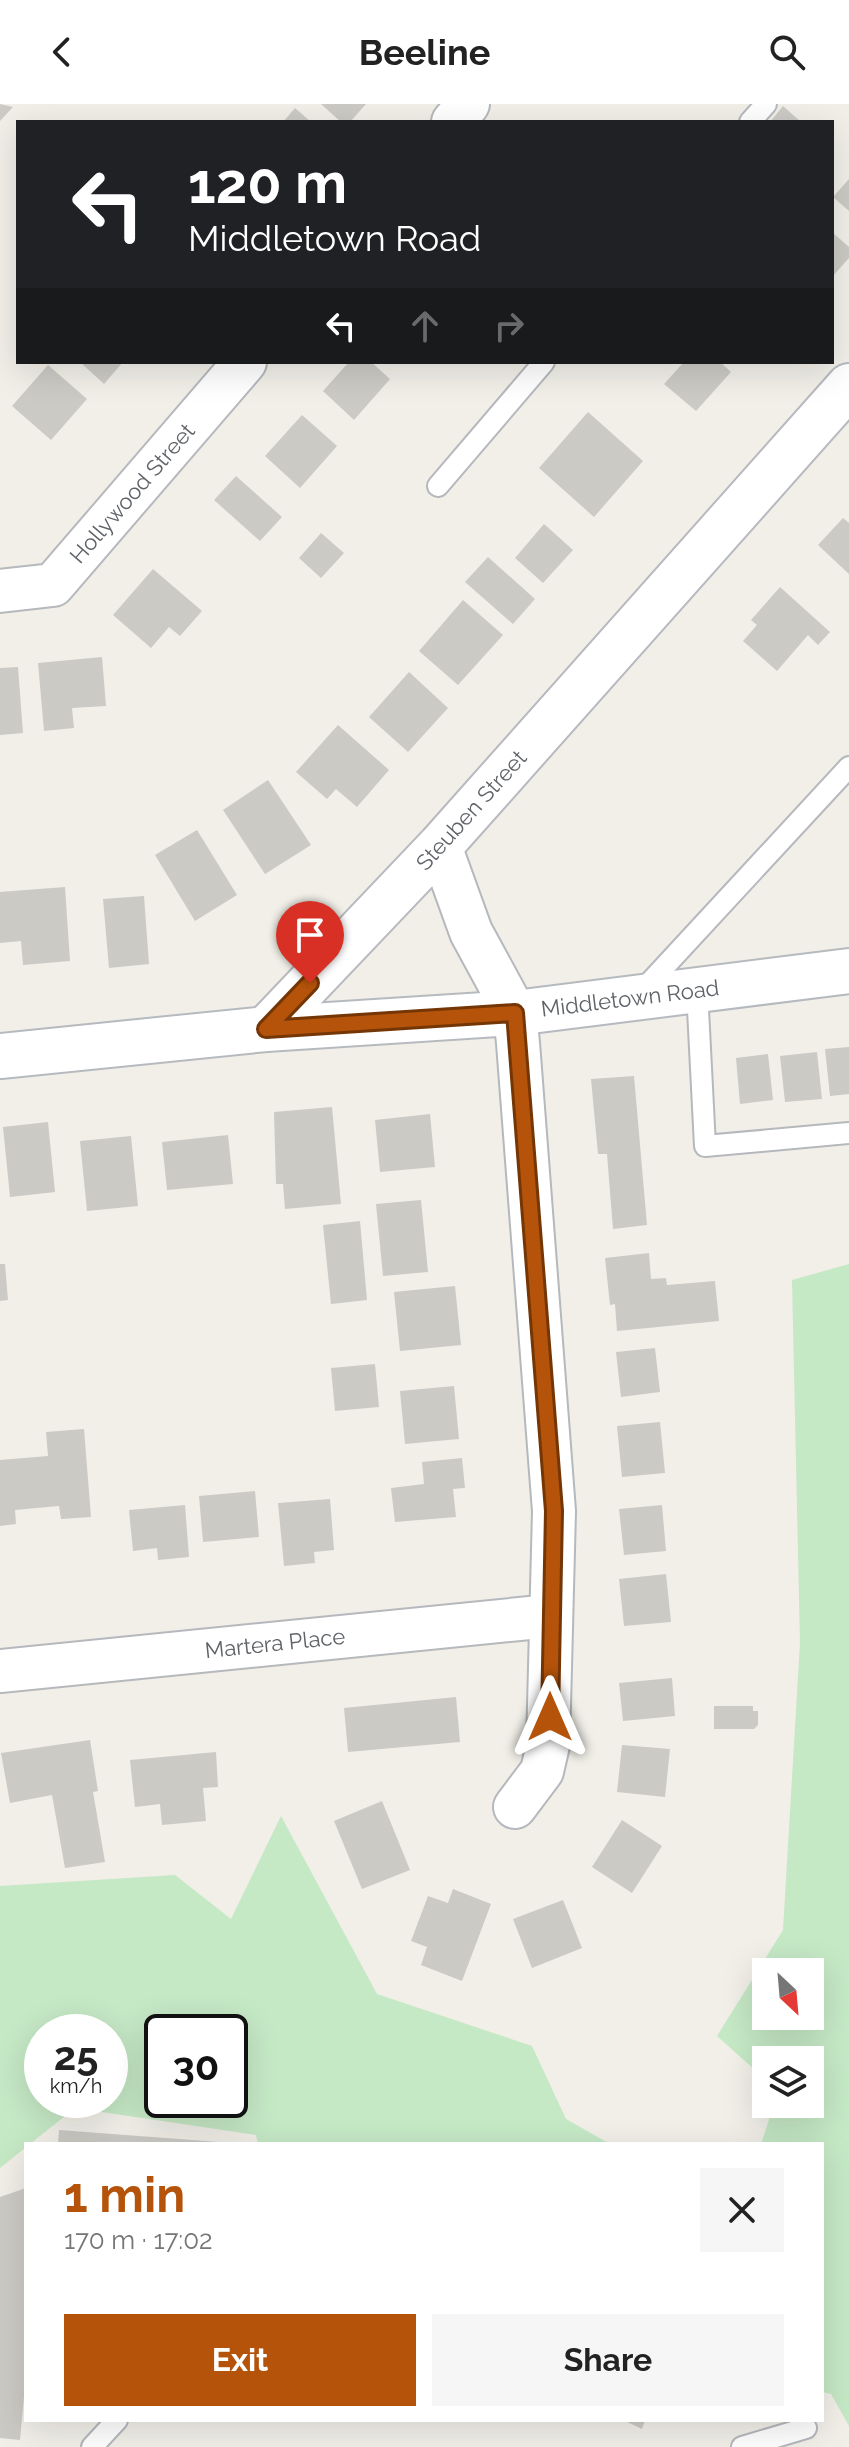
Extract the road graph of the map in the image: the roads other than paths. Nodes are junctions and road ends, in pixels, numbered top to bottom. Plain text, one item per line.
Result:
1 (468, 104) edge
2 (766, 104) edge
3 (455, 120) edge
4 (752, 120) edge
5 (243, 364) edge
6 (542, 364) edge
7 (849, 386) edge
8 (438, 486) dead end
9 (0, 591) edge
10 (849, 767) edge
11 (440, 846) junction
12 (849, 971) edge
13 (697, 990) junction
14 (635, 998) junction
15 (515, 1013) junction
16 (266, 1029) junction
17 (0, 1056) edge
18 (849, 1133) edge
19 (550, 1616) junction
20 (0, 1671) edge
21 (515, 1807) dead end
22 (115, 2422) edge
23 (806, 2428) dead end
24 (92, 2447) edge
25 (742, 2447) edge

1 - 3 street
2 - 4 lane
5 - 9 street, Hollywood Street
6 - 8 lane
7 - 11 street, Steuben Street
10 - 14 lane
11 - 15 street
11 - 16 street, Steuben Street
12 - 13 street, Middletown Road
13 - 14 street, Middletown Road
13 - 18 lane
14 - 15 street, Middletown Road
15 - 16 street, Middletown Road
15 - 19 street
16 - 17 street
19 - 20 street, Martera Place
19 - 21 street
22 - 24 lane
23 - 25 lane

